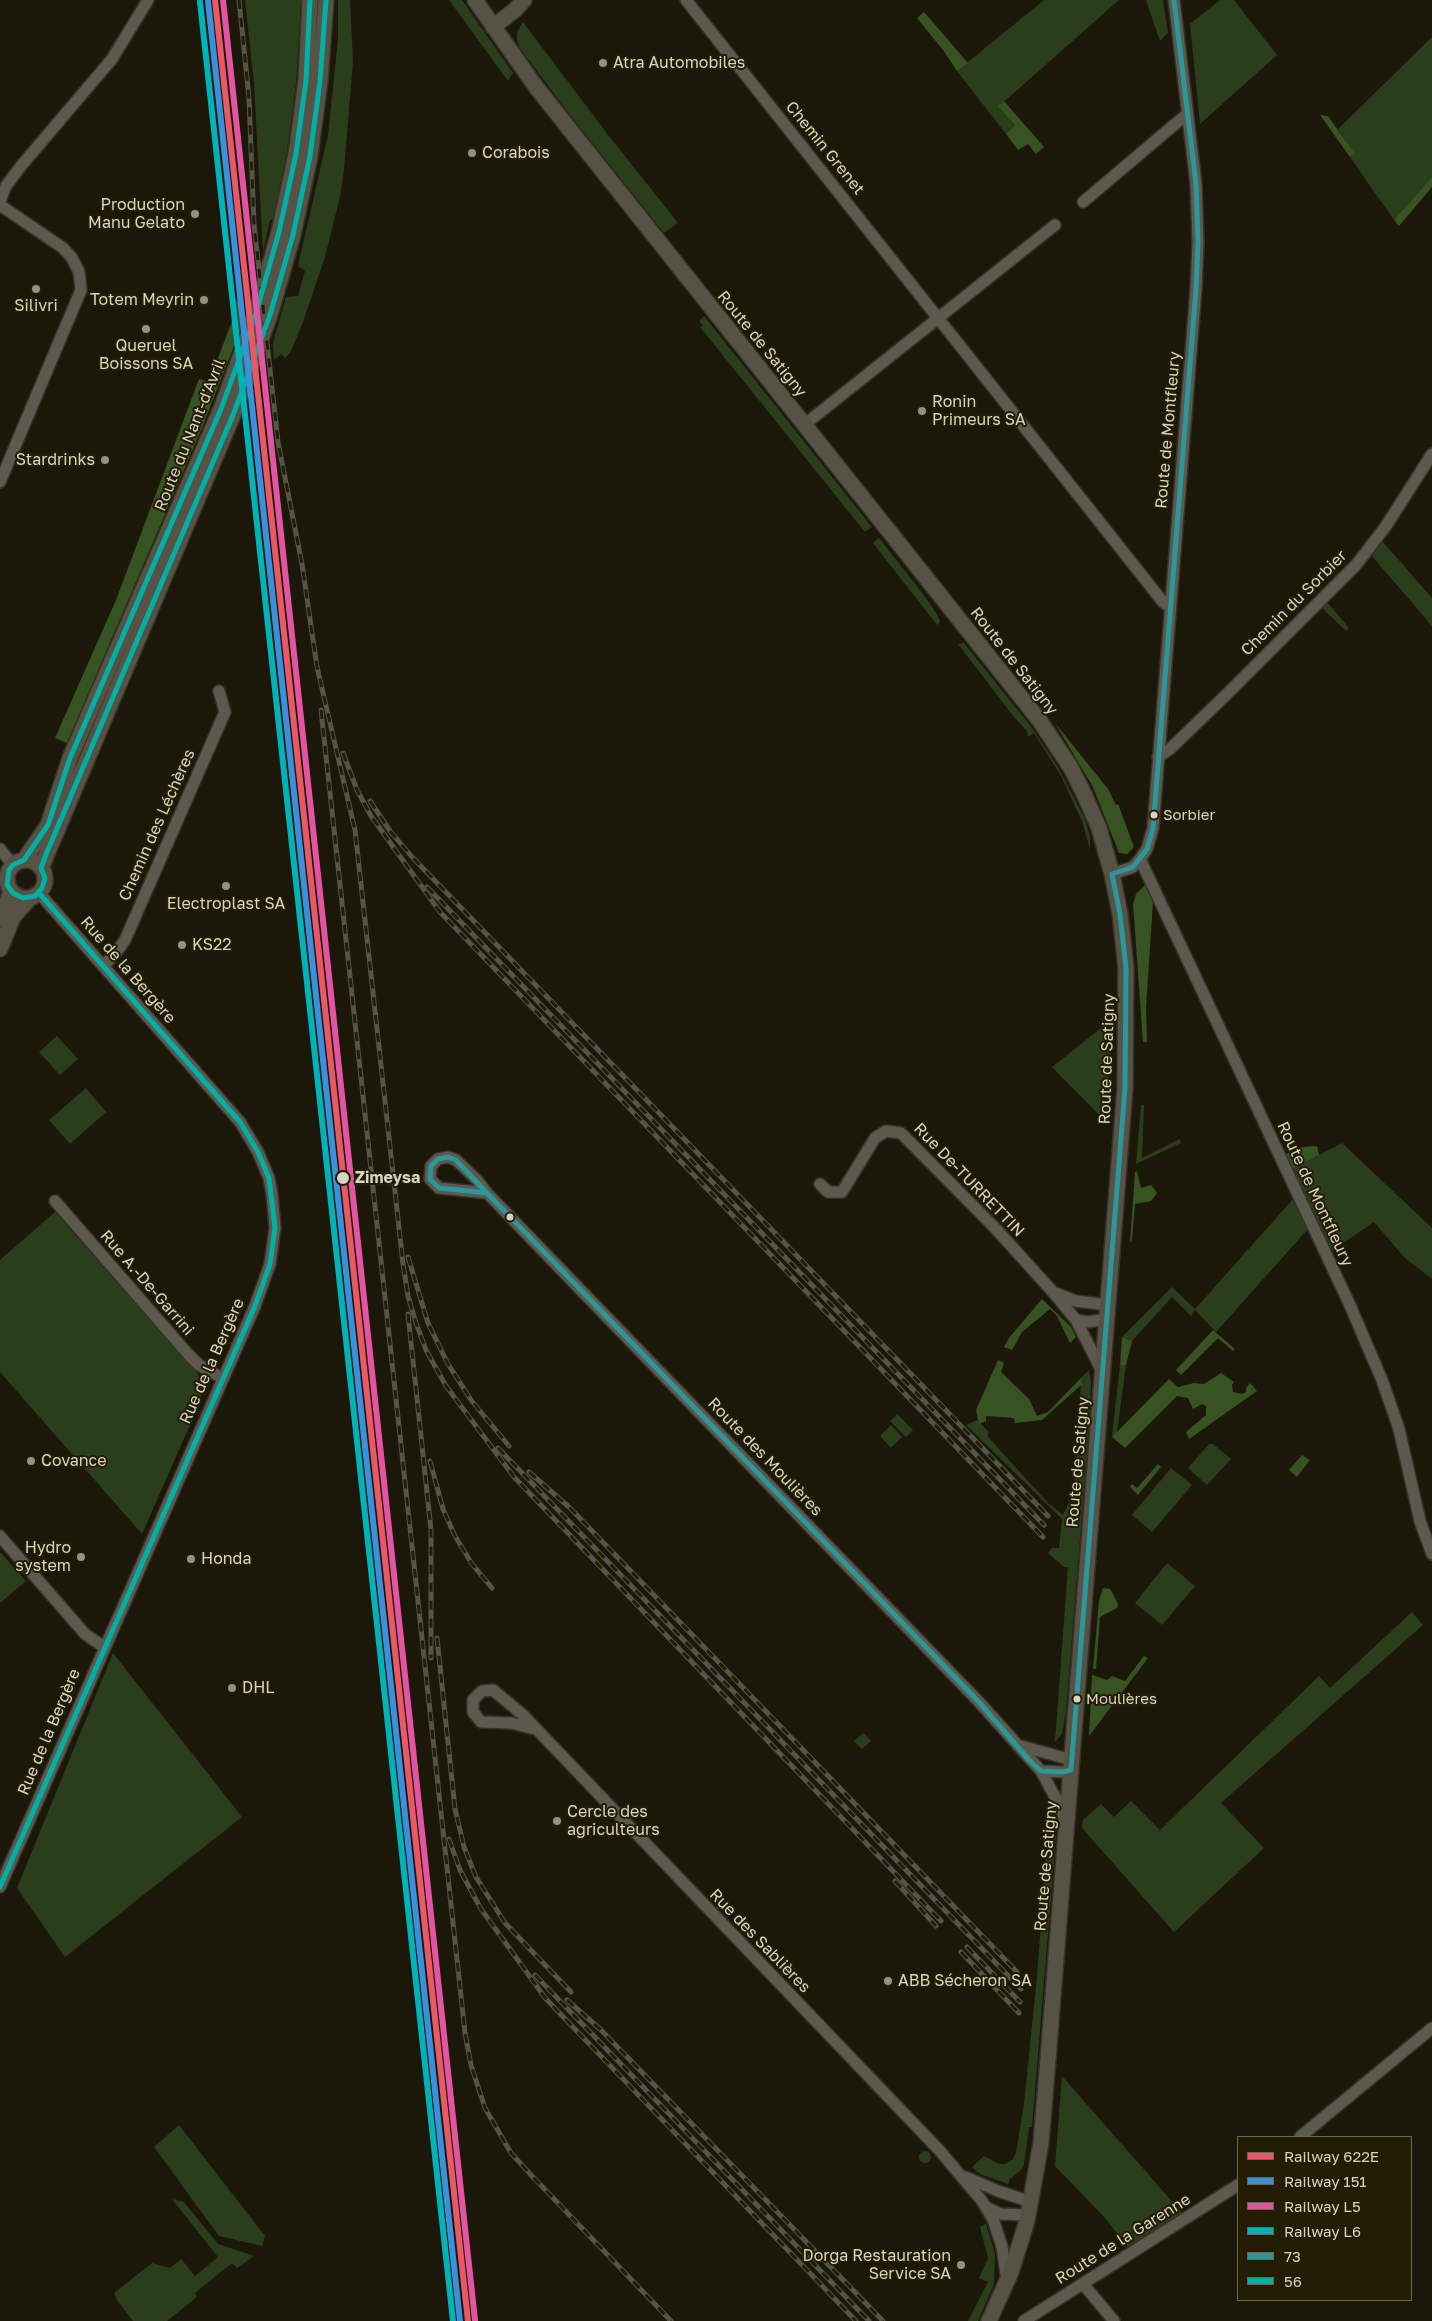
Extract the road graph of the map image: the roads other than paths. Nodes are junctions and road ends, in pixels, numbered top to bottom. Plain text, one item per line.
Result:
1 (148, 0) edge
2 (310, 0) edge
3 (326, 0) edge
4 (475, 0) edge
5 (524, 0) edge
6 (686, 0) edge
7 (1174, 0) edge
8 (493, 27) junction
9 (1187, 114) junction
10 (0, 201) edge
11 (1083, 202) dead end
12 (0, 205) edge
13 (1054, 225) dead end
14 (938, 317) junction
15 (804, 425) junction
16 (1432, 454) edge
17 (0, 482) edge
18 (1170, 607) junction
19 (219, 691) dead end
20 (1158, 757) junction
21 (0, 848) edge
22 (1140, 860) junction
23 (18, 862) junction
24 (41, 868) junction
25 (1112, 874) junction
26 (11, 891) junction
27 (35, 895) junction
28 (0, 918) edge
29 (0, 949) edge
30 (103, 966) junction
31 (820, 1184) dead end
32 (487, 1193) junction
33 (55, 1201) dead end
34 (1053, 1292) junction
35 (1108, 1312) junction
36 (1076, 1320) junction
37 (1103, 1372) junction
38 (222, 1378) junction
39 (0, 1536) edge
40 (1432, 1554) edge
41 (104, 1647) junction
42 (535, 1729) junction
43 (1017, 1745) junction
44 (1071, 1765) junction
45 (1040, 1771) junction
46 (1067, 1825) junction
47 (0, 1887) edge
48 (1432, 2028) edge
49 (1301, 2136) edge
50 (962, 2175) junction
51 (1237, 2185) edge
52 (986, 2207) junction
53 (1029, 2209) junction
54 (1007, 2281) junction
55 (1082, 2284) junction
56 (992, 2320) edge
57 (1024, 2321) edge
58 (1114, 2321) edge

1 - 10 street
2 - 23 street, Route du Nant-d'Avril
3 - 24 street, Route du Nant-d'Avril
4 - 8 street, Route de Satigny
5 - 8 street
6 - 14 street, Chemin Grenet
7 - 9 street, Route de Montfleury
8 - 15 street, Route de Satigny
9 - 11 street
9 - 18 street, Route de Montfleury
12 - 17 street
13 - 14 street
14 - 15 street
14 - 18 street, Chemin Grenet
15 - 25 street, Route de Satigny
16 - 20 street, Chemin du Sorbier
18 - 20 street, Route de Montfleury
19 - 30 street, Chemin des Léchères
20 - 22 street, Route de Montfleury
21 - 23 street
22 - 25 street
22 - 40 street, Route de Montfleury
23 - 24 street
23 - 26 street
24 - 27 street
25 - 35 street, Route de Satigny
26 - 27 street
26 - 28 street
27 - 29 street
27 - 30 street, Rue de la Bergère
30 - 38 street, Rue de la Bergère
31 - 34 street, Rue De-TURRETTIN
32 - 32 street, Route des Moulières
32 - 43 street, Route des Moulières
33 - 38 street, Rue A.-De-Garrini
34 - 35 street, Rue De-TURRETTIN
34 - 36 street, Rue De-TURRETTIN
35 - 36 street
35 - 37 street, Route de Satigny
36 - 37 street, Rue De-TURRETTIN
37 - 44 street, Route de Satigny
38 - 41 street, Rue de la Bergère
39 - 41 street
41 - 47 street, Rue de la Bergère
42 - 42 street, Rue des Sablières
42 - 50 street, Rue des Sablières
43 - 44 street
43 - 45 street, Route des Moulières
44 - 45 street
44 - 46 street, Route de Satigny
45 - 46 street
46 - 53 street, Route de Satigny
48 - 49 street
50 - 52 street, Rue des Sablières
50 - 53 street, Rue des Sablières
51 - 55 street, Route de la Garenne
52 - 53 street
52 - 54 street, Rue des Sablières
53 - 54 street, Route de Satigny
54 - 56 street, Route de Satigny
55 - 57 street, Route de la Garenne
55 - 58 street

